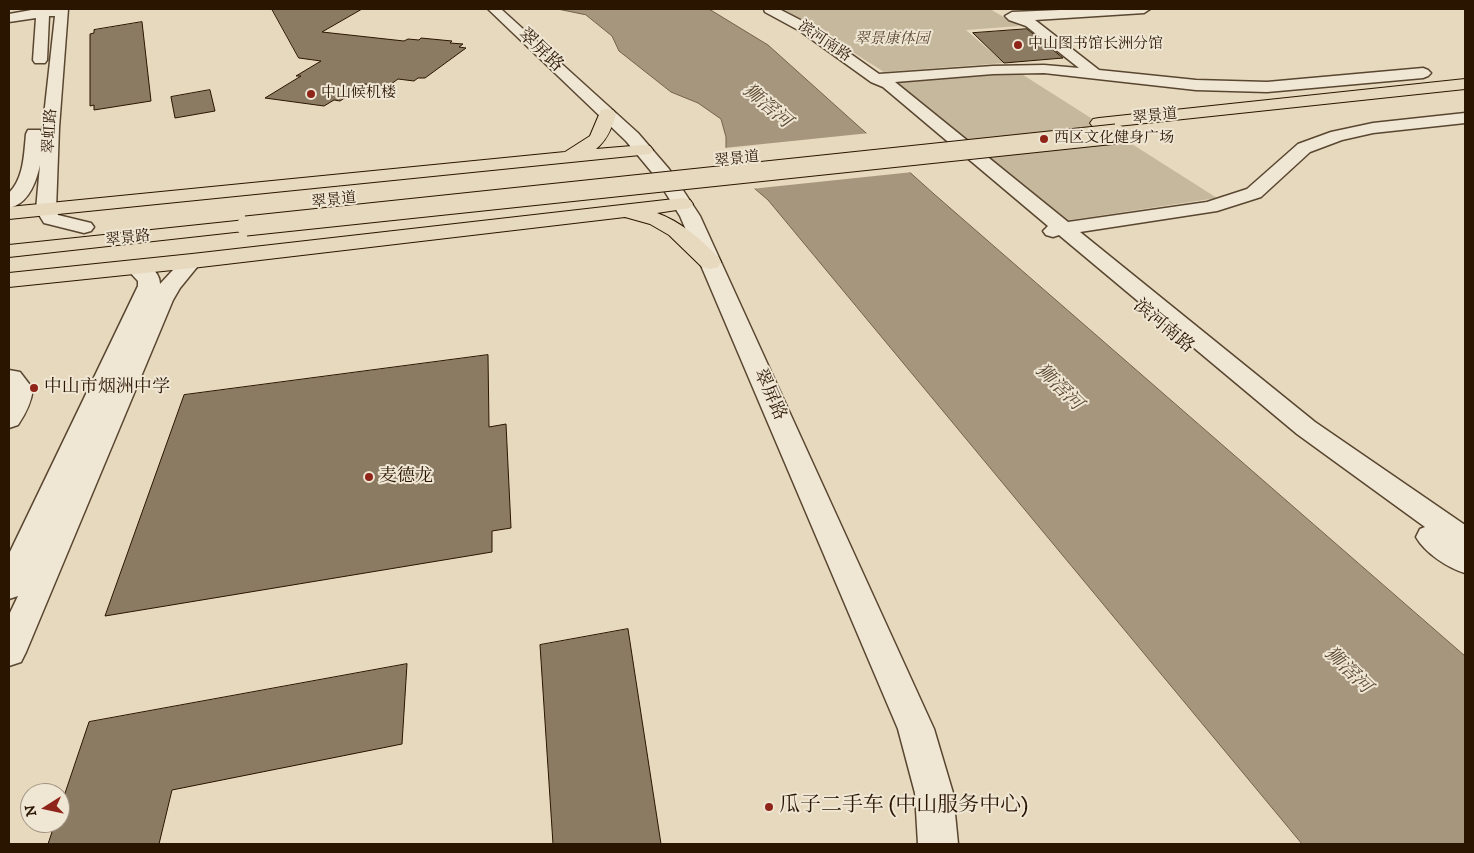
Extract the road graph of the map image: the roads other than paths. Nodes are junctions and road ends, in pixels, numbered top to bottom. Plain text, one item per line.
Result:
1 (66, 9) edge
2 (494, 9) edge
3 (770, 9) edge
4 (1000, 9) edge
5 (1144, 9) edge
6 (43, 11) edge
7 (1014, 17) junction
8 (9, 18) edge
9 (1465, 71) edge
10 (1093, 72) junction
11 (1423, 73) junction
12 (38, 78) dead end
13 (876, 79) junction
14 (1457, 85) edge
15 (1465, 97) edge
16 (607, 114) junction
17 (36, 116) dead end
18 (1465, 118) edge
19 (644, 150) junction
20 (567, 157) junction
21 (9, 202) edge
22 (683, 204) junction
23 (46, 210) junction
24 (624, 211) junction
25 (9, 213) edge
26 (246, 218) junction
27 (84, 227) junction
28 (1056, 230) junction
29 (9, 234) edge
30 (9, 252) edge
31 (192, 261) junction
32 (710, 262) junction
33 (136, 267) junction
34 (9, 280) edge
35 (9, 378) edge
36 (9, 419) edge
37 (1465, 540) edge
38 (1465, 561) edge
39 (9, 586) edge
40 (9, 652) edge
41 (938, 844) edge

1 - 6 street
1 - 23 street, 翠虹路
2 - 16 street, 翠屏路
3 - 13 street, 滨河南路
4 - 7 street
5 - 7 street
6 - 8 street
6 - 12 street
7 - 10 street
9 - 11 main road
10 - 11 street
10 - 13 street
11 - 14 main road
13 - 28 street, 滨河南路
14 - 26 main road, 翠景道
15 - 26 main road, bridge
16 - 19 street, 翠屏路
16 - 20 main road
17 - 21 street, 翠虹路
18 - 28 street
19 - 20 main road
19 - 22 street, 翠屏路
20 - 23 main road
22 - 24 main road
22 - 32 street, 翠屏路
23 - 25 main road
23 - 27 street
24 - 31 main road
24 - 32 main road
26 - 27 main road, 翠景道
26 - 30 main road, 翠景路
27 - 29 main road, 翠景道
28 - 37 street, 滨河南路
28 - 38 street, 滨河南路
31 - 33 main road
31 - 40 street
32 - 41 street, 翠屏路
33 - 34 main road
33 - 39 street
35 - 36 street

